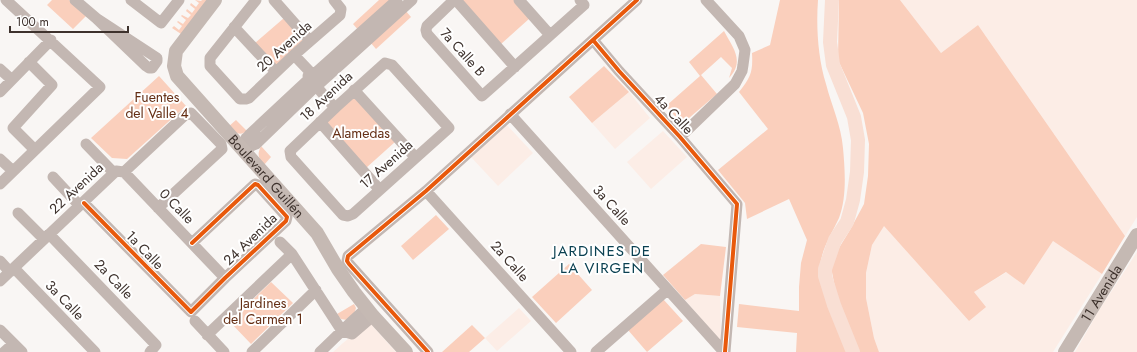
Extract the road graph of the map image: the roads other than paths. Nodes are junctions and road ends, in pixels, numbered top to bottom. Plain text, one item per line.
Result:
1 (5, 0) edge
2 (75, 0) edge
3 (132, 0) edge
4 (179, 0) edge
5 (215, 0) edge
6 (256, 0) edge
7 (274, 0) edge
8 (334, 0) edge
9 (396, 0) edge
10 (412, 0) edge
11 (455, 0) edge
12 (519, 0) edge
13 (637, 0) edge
14 (706, 0) edge
15 (582, 2) edge
16 (0, 6) edge
17 (96, 18) junction
18 (234, 28) junction
19 (550, 34) junction
20 (50, 40) junction
21 (593, 40) junction
22 (310, 41) junction
23 (293, 57) junction
24 (28, 62) junction
25 (515, 67) junction
26 (0, 69) edge
27 (276, 72) junction
28 (11, 79) junction
29 (315, 81) junction
30 (354, 90) junction
31 (0, 92) edge
32 (337, 106) junction
33 (510, 114) junction
34 (320, 122) junction
35 (448, 128) joint
36 (680, 137) junction
37 (249, 140) junction
38 (86, 144) dead end
39 (35, 150) junction
40 (415, 157) junction
41 (0, 159) edge
42 (252, 159) junction
43 (13, 171) junction
44 (119, 172) junction
45 (53, 178) dead end
46 (0, 184) edge
47 (379, 190) junction
48 (426, 191) junction
49 (82, 204) junction
50 (158, 208) junction
51 (18, 213) dead end
52 (341, 214) joint
53 (1137, 234) edge
54 (46, 236) junction
55 (280, 242) dead end
56 (192, 243) junction
57 (292, 254) junction
58 (0, 261) edge
59 (12, 270) junction
60 (225, 278) junction
61 (0, 281) edge
62 (316, 290) junction
63 (667, 290) junction
64 (370, 312) junction
65 (193, 317) junction
66 (0, 330) edge
67 (342, 331) junction
68 (207, 335) junction
69 (13, 344) junction
70 (153, 349) edge
71 (4, 352) edge
72 (22, 352) edge
73 (95, 352) edge
74 (224, 352) edge
75 (252, 352) edge
76 (320, 352) edge
77 (406, 352) edge
78 (428, 352) edge
79 (571, 352) edge
80 (596, 352) edge
81 (724, 352) edge
82 (1065, 352) edge

1 - 16 street
1 - 20 street
2 - 17 street
3 - 4 street
5 - 37 main road, Boulevard Guillén
6 - 18 street
7 - 22 street
8 - 22 street, 20 Avenida
9 - 29 street
10 - 29 street
11 - 25 street
11 - 25 street, 7a Calle B
12 - 19 street
13 - 21 street
14 - 36 street
15 - 19 street
17 - 17 street
18 - 27 street
18 - 27 street, 20 Avenida
19 - 25 street
20 - 24 street
20 - 39 street
21 - 33 street
21 - 36 street, 4a Calle
22 - 23 street, 20 Avenida
23 - 27 street, 20 Avenida
23 - 29 street
24 - 28 street
24 - 39 street
26 - 28 street
28 - 31 street
29 - 32 street
29 - 37 street
30 - 32 street, 18 Avenida
30 - 35 street, 18 Avenida
30 - 40 street
32 - 34 street, 18 Avenida
33 - 48 street
33 - 63 street, 3a Calle
34 - 47 street
34 - 52 street, 18 Avenida
35 - 40 street, 17 Avenida
36 - 81 street, 4a Calle
37 - 42 main road, Boulevard Guillén
37 - 42 street
38 - 44 street, 0 Calle
39 - 43 street
40 - 47 street, 17 Avenida
41 - 43 street
42 - 64 main road, Boulevard Guillén
43 - 46 street
44 - 49 street, 22 Avenida
44 - 50 street, 0 Calle
44 - 50 street, 22 Avenida
45 - 49 street, 1a Calle
47 - 52 street, 17 Avenida
48 - 78 street
48 - 79 street, 2a Calle
49 - 54 street, 22 Avenida
49 - 65 street, 1a Calle
50 - 56 street, 0 Calle
51 - 54 street, 2a Calle
53 - 82 main road, 11 Avenida
54 - 59 street, 22 Avenida
54 - 70 street, 2a Calle
55 - 57 street
56 - 60 street, 0 Calle
56 - 60 street, 24 Avenida
57 - 62 street
57 - 68 street
58 - 59 street, 3a Calle
59 - 61 street, 22 Avenida
59 - 73 street, 3a Calle
60 - 65 street, 24 Avenida
62 - 67 street
62 - 75 street
63 - 80 street
63 - 81 street, 3a Calle
64 - 67 street
64 - 77 main road, Boulevard Guillén
65 - 68 street, 1a Calle
66 - 69 street
67 - 76 street
68 - 74 street, 1a Calle
69 - 71 street
69 - 72 street

